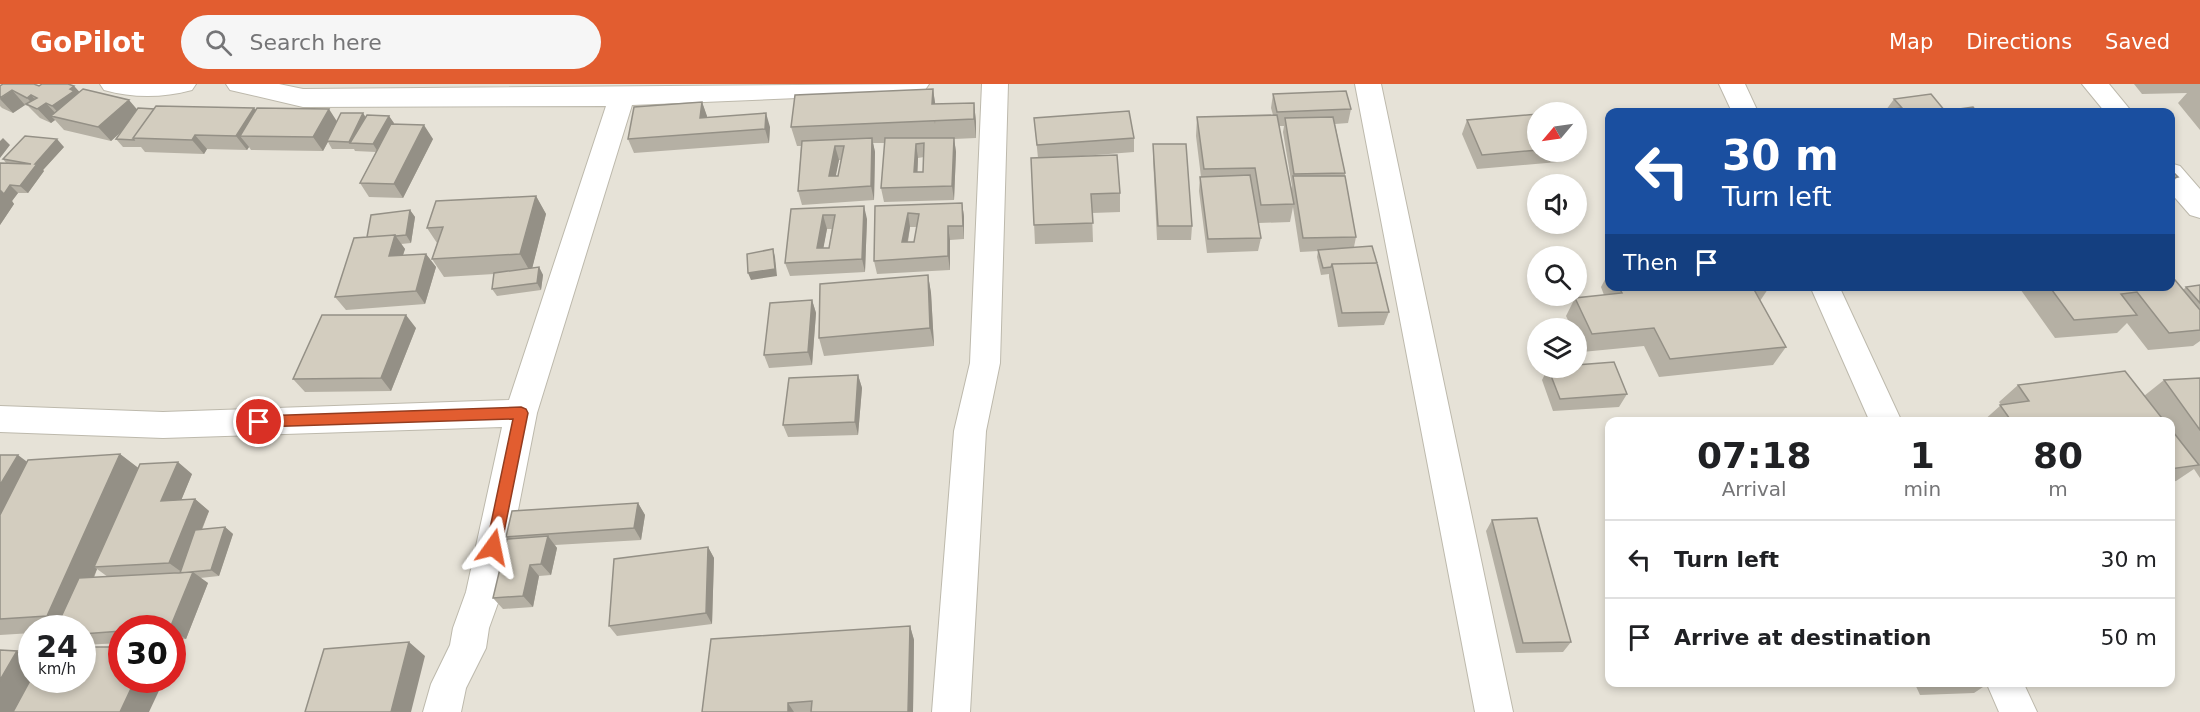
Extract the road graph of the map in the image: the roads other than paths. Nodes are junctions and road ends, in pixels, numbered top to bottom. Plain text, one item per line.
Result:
1 (113, 84) edge
2 (183, 84) edge
3 (239, 84) edge
4 (916, 84) edge
5 (995, 84) edge
6 (1368, 84) edge
7 (1732, 84) edge
8 (2095, 84) edge
9 (789, 87) edge
10 (622, 97) junction
11 (1743, 108) edge
12 (2116, 108) edge
13 (2175, 179) edge
14 (2200, 208) edge
15 (1826, 291) edge
16 (521, 413) junction
17 (1884, 417) edge
18 (0, 419) edge
19 (2006, 687) edge
20 (442, 712) edge
21 (951, 712) edge
22 (1494, 712) edge
23 (2018, 712) edge

1 - 2 street
3 - 10 street
4 - 9 street
5 - 21 street
6 - 22 street
7 - 11 street
8 - 12 street
9 - 10 street
10 - 16 street
13 - 14 street
15 - 17 street
16 - 18 street
16 - 20 street
19 - 23 street

